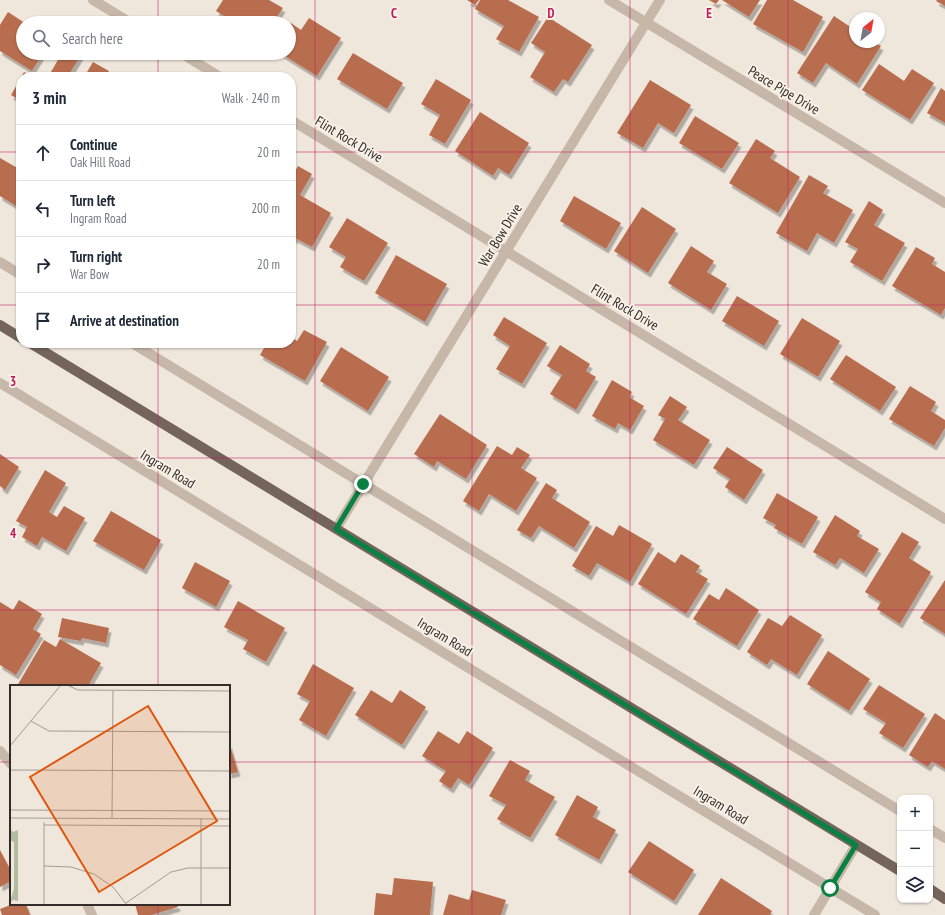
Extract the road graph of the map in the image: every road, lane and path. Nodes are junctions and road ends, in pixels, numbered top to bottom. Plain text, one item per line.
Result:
1 (93, 0) edge
2 (609, 0) edge
3 (660, 0) edge
4 (119, 16) edge
5 (646, 22) junction
6 (192, 60) edge
7 (212, 72) edge
8 (296, 123) edge
9 (945, 203) edge
10 (507, 251) junction
11 (0, 262) edge
12 (16, 272) edge
13 (0, 325) edge
14 (16, 335) edge
15 (38, 348) edge
16 (140, 348) edge
17 (0, 383) edge
18 (363, 484) junction
19 (945, 518) edge
20 (336, 529) junction
21 (0, 751) edge
22 (10, 763) edge
23 (897, 809) edge
24 (933, 831) edge
25 (945, 838) edge
26 (856, 845) junction
27 (897, 869) edge
28 (830, 888) junction
29 (933, 892) edge
30 (945, 898) edge
31 (87, 905) edge
32 (92, 915) edge
33 (814, 915) edge
34 (875, 915) edge

1 - 4 street
2 - 5 street, Peace Pipe Drive
3 - 5 street, War Bow Drive
5 - 9 street, Peace Pipe Drive
5 - 10 street, War Bow Drive
6 - 7 street
8 - 10 street, Flint Rock Drive
10 - 18 street, War Bow Drive
10 - 19 street, Flint Rock Drive
11 - 12 street
13 - 14 main road
15 - 20 main road
16 - 18 street
17 - 28 street, Ingram Road
18 - 20 street, War Bow Drive
18 - 23 street
20 - 26 main road
21 - 22 street
24 - 25 street
26 - 27 main road
26 - 28 street
28 - 33 street
28 - 34 street, Ingram Road
29 - 30 main road
31 - 32 street

